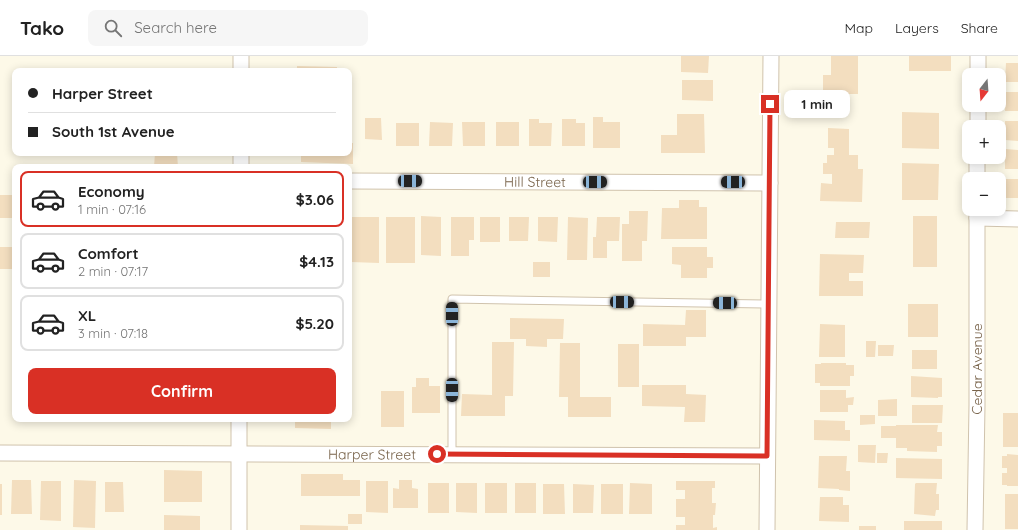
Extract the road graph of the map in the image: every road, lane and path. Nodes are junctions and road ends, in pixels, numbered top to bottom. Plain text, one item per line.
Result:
1 (241, 56) edge
2 (771, 56) edge
3 (978, 56) edge
4 (241, 68) edge
5 (978, 68) edge
6 (352, 181) edge
7 (770, 183) junction
8 (977, 216) edge
9 (993, 216) edge
10 (1018, 219) edge
11 (769, 304) junction
12 (239, 422) edge
13 (0, 453) edge
14 (239, 454) junction
15 (452, 454) junction
16 (767, 456) junction
17 (239, 530) edge
18 (768, 530) edge
19 (975, 530) edge

1 - 4 street
2 - 7 street
3 - 5 street
6 - 7 street, Hill Street
7 - 11 street
8 - 19 street, Cedar Avenue
9 - 10 street
11 - 15 lane
11 - 16 street
12 - 14 street
13 - 14 street, Harper Street
14 - 15 street, Harper Street
14 - 17 street
15 - 16 street, Harper Street
16 - 18 street

